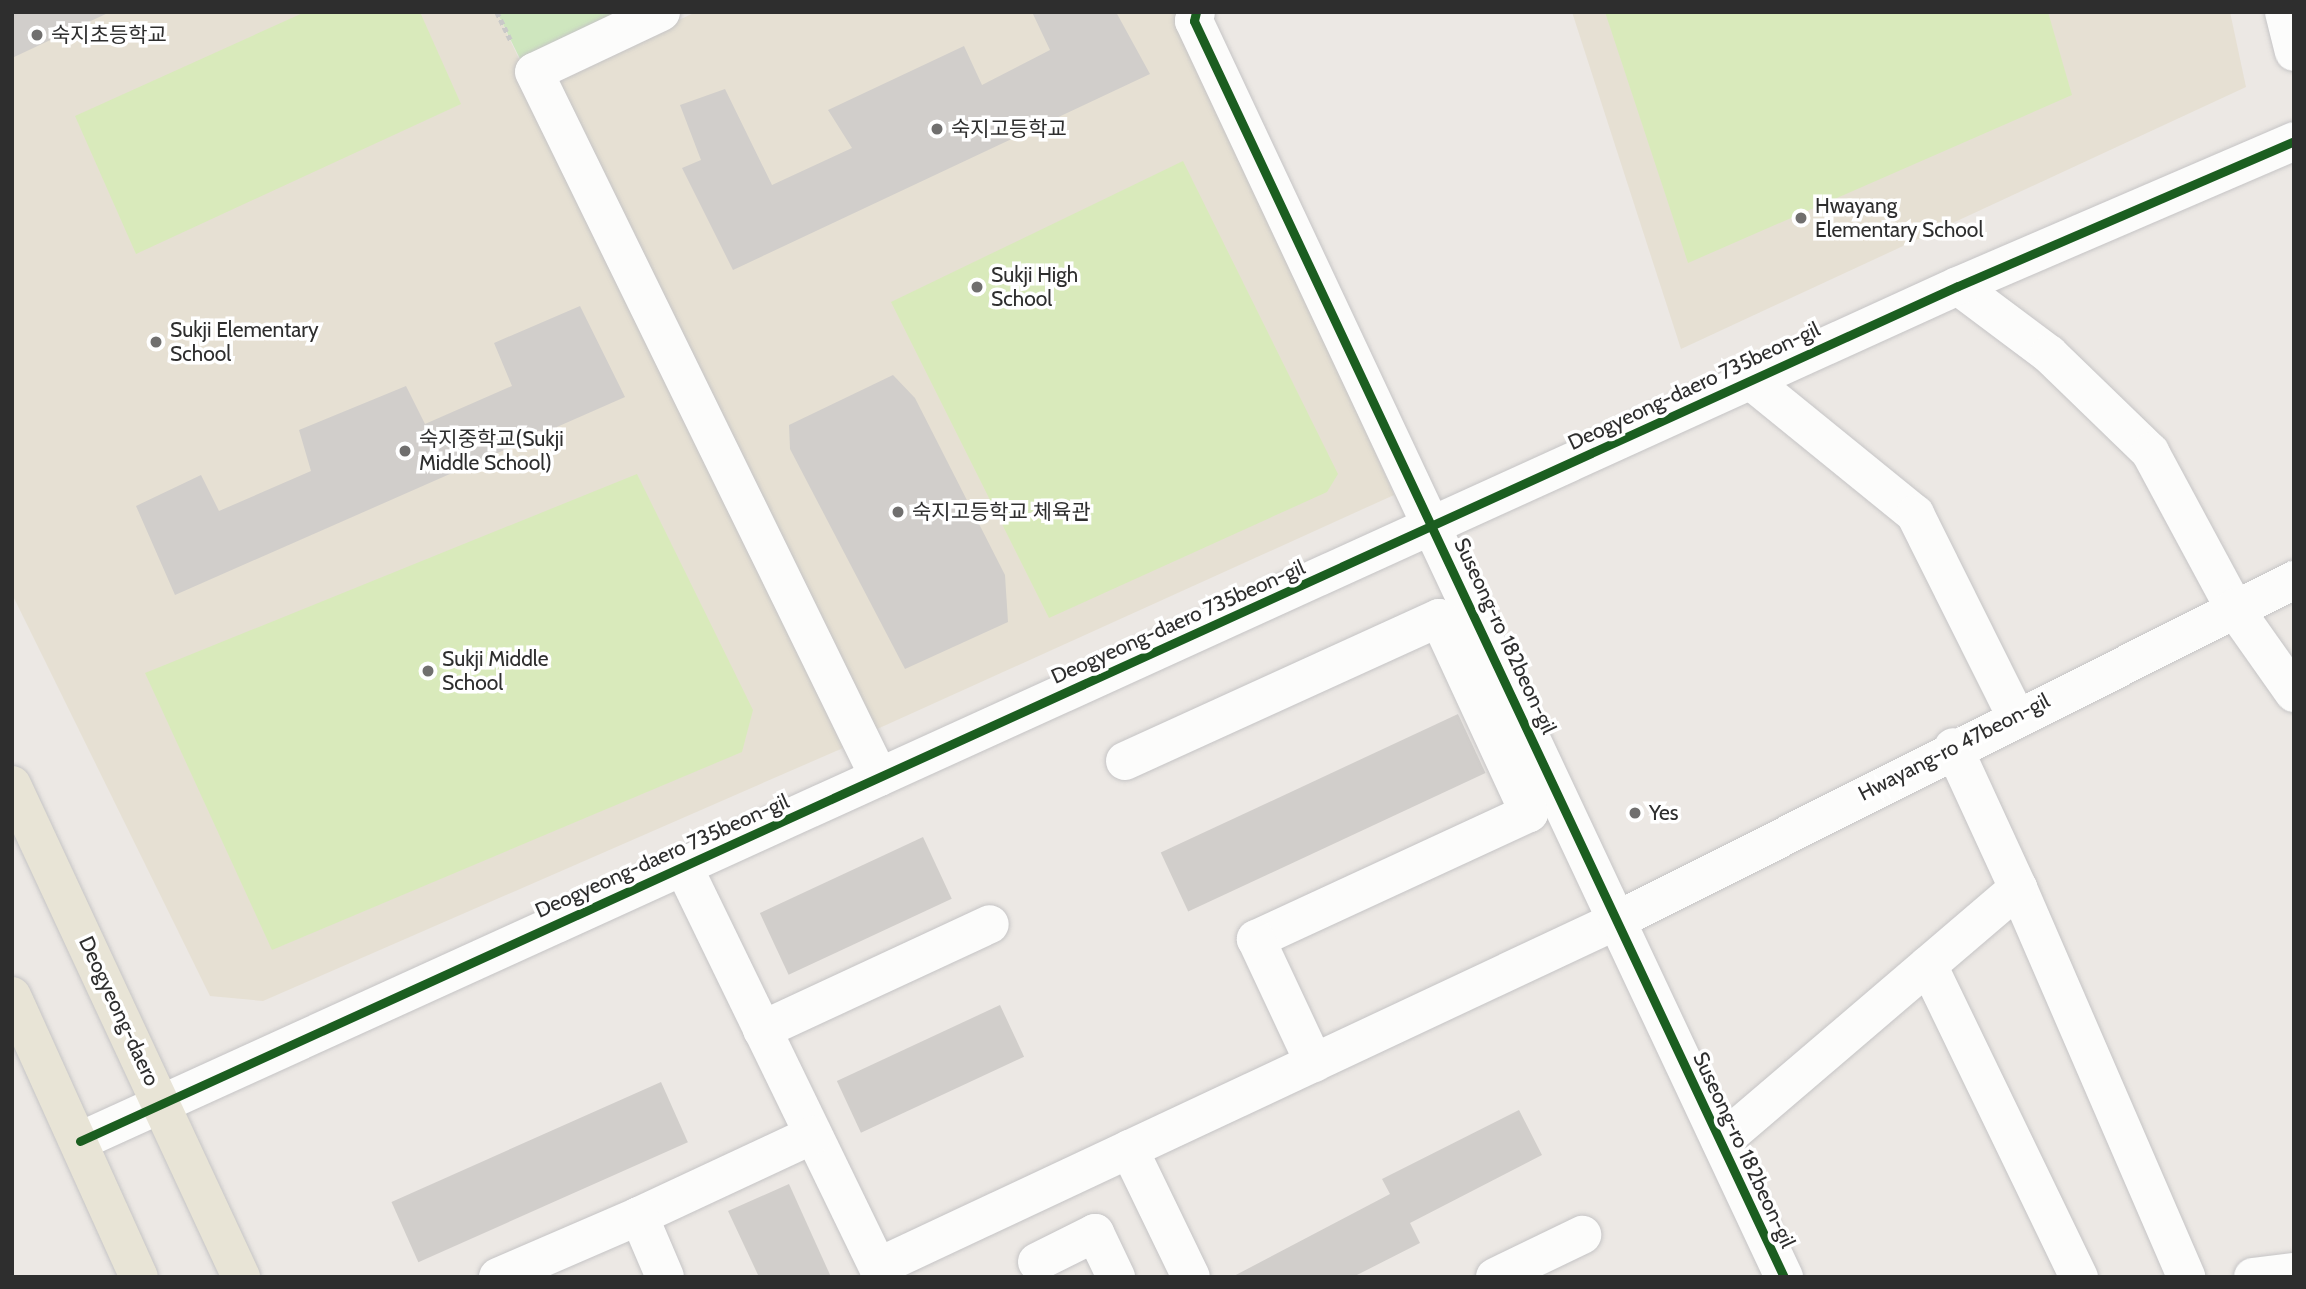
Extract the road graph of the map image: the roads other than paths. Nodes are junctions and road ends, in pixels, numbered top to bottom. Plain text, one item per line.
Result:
1 (661, 12) edge
2 (1196, 12) edge
3 (2284, 12) edge
4 (2294, 52) edge
5 (2294, 141) edge
6 (1958, 286) junction
7 (1750, 380) junction
8 (1433, 525) junction
9 (2294, 580) edge
10 (2234, 608) junction
11 (2294, 693) edge
12 (2015, 715) junction
13 (1953, 747) junction
14 (1125, 761) dead end
15 (879, 777) junction
16 (12, 785) edge
17 (683, 866) junction
18 (2018, 888) junction
19 (1618, 920) junction
20 (990, 924) dead end
21 (1928, 965) junction
22 (12, 996) edge
23 (762, 1030) junction
24 (1314, 1063) junction
25 (163, 1103) junction
26 (813, 1135) junction
27 (80, 1141) junction
28 (1721, 1142) junction
29 (1129, 1149) junction
30 (639, 1216) junction
31 (1583, 1235) dead end
32 (1037, 1262) dead end
33 (880, 1272) edge
34 (2294, 1272) edge
35 (510, 1274) edge
36 (139, 1277) edge
37 (241, 1277) edge
38 (666, 1277) edge
39 (1116, 1277) edge
40 (1191, 1277) edge
41 (1495, 1277) edge
42 (1784, 1277) edge
43 (2079, 1277) edge
44 (2186, 1277) edge
45 (2253, 1277) edge

1 - 15 street
2 - 8 street, Suseong-ro 182beon-gil
3 - 4 street
5 - 6 street, Deogyeong-daero 735beon-gil
6 - 7 street, Deogyeong-daero 735beon-gil
6 - 10 street
7 - 8 street, Deogyeong-daero 735beon-gil
7 - 12 street, Deogyeong-daero 735beon-gil
8 - 15 street, Deogyeong-daero 735beon-gil
8 - 19 street, Suseong-ro 182beon-gil
9 - 10 street, Hwayang-ro 47beon-gil
10 - 11 street
10 - 12 street, Hwayang-ro 47beon-gil
12 - 13 street, Hwayang-ro 47beon-gil
13 - 18 street
13 - 19 street, Hwayang-ro 47beon-gil
14 - 24 street
15 - 17 street, Deogyeong-daero 735beon-gil
16 - 25 main road, Deogyeong-daero
17 - 23 street
17 - 25 street, Deogyeong-daero 735beon-gil
18 - 21 street
18 - 44 street
19 - 24 street, Hwayang-ro 47beon-gil
19 - 28 street, Suseong-ro 182beon-gil
20 - 23 street
21 - 28 street
21 - 43 street
22 - 27 main road
23 - 26 street
24 - 29 street, Hwayang-ro 47beon-gil
25 - 27 street, Deogyeong-daero 735beon-gil
25 - 37 main road, Deogyeong-daero
26 - 30 street
26 - 33 street
27 - 36 main road
28 - 42 street, Suseong-ro 182beon-gil
29 - 33 street, Hwayang-ro 47beon-gil
29 - 40 street
30 - 35 street
30 - 38 street
31 - 41 street
32 - 39 street
34 - 45 street

